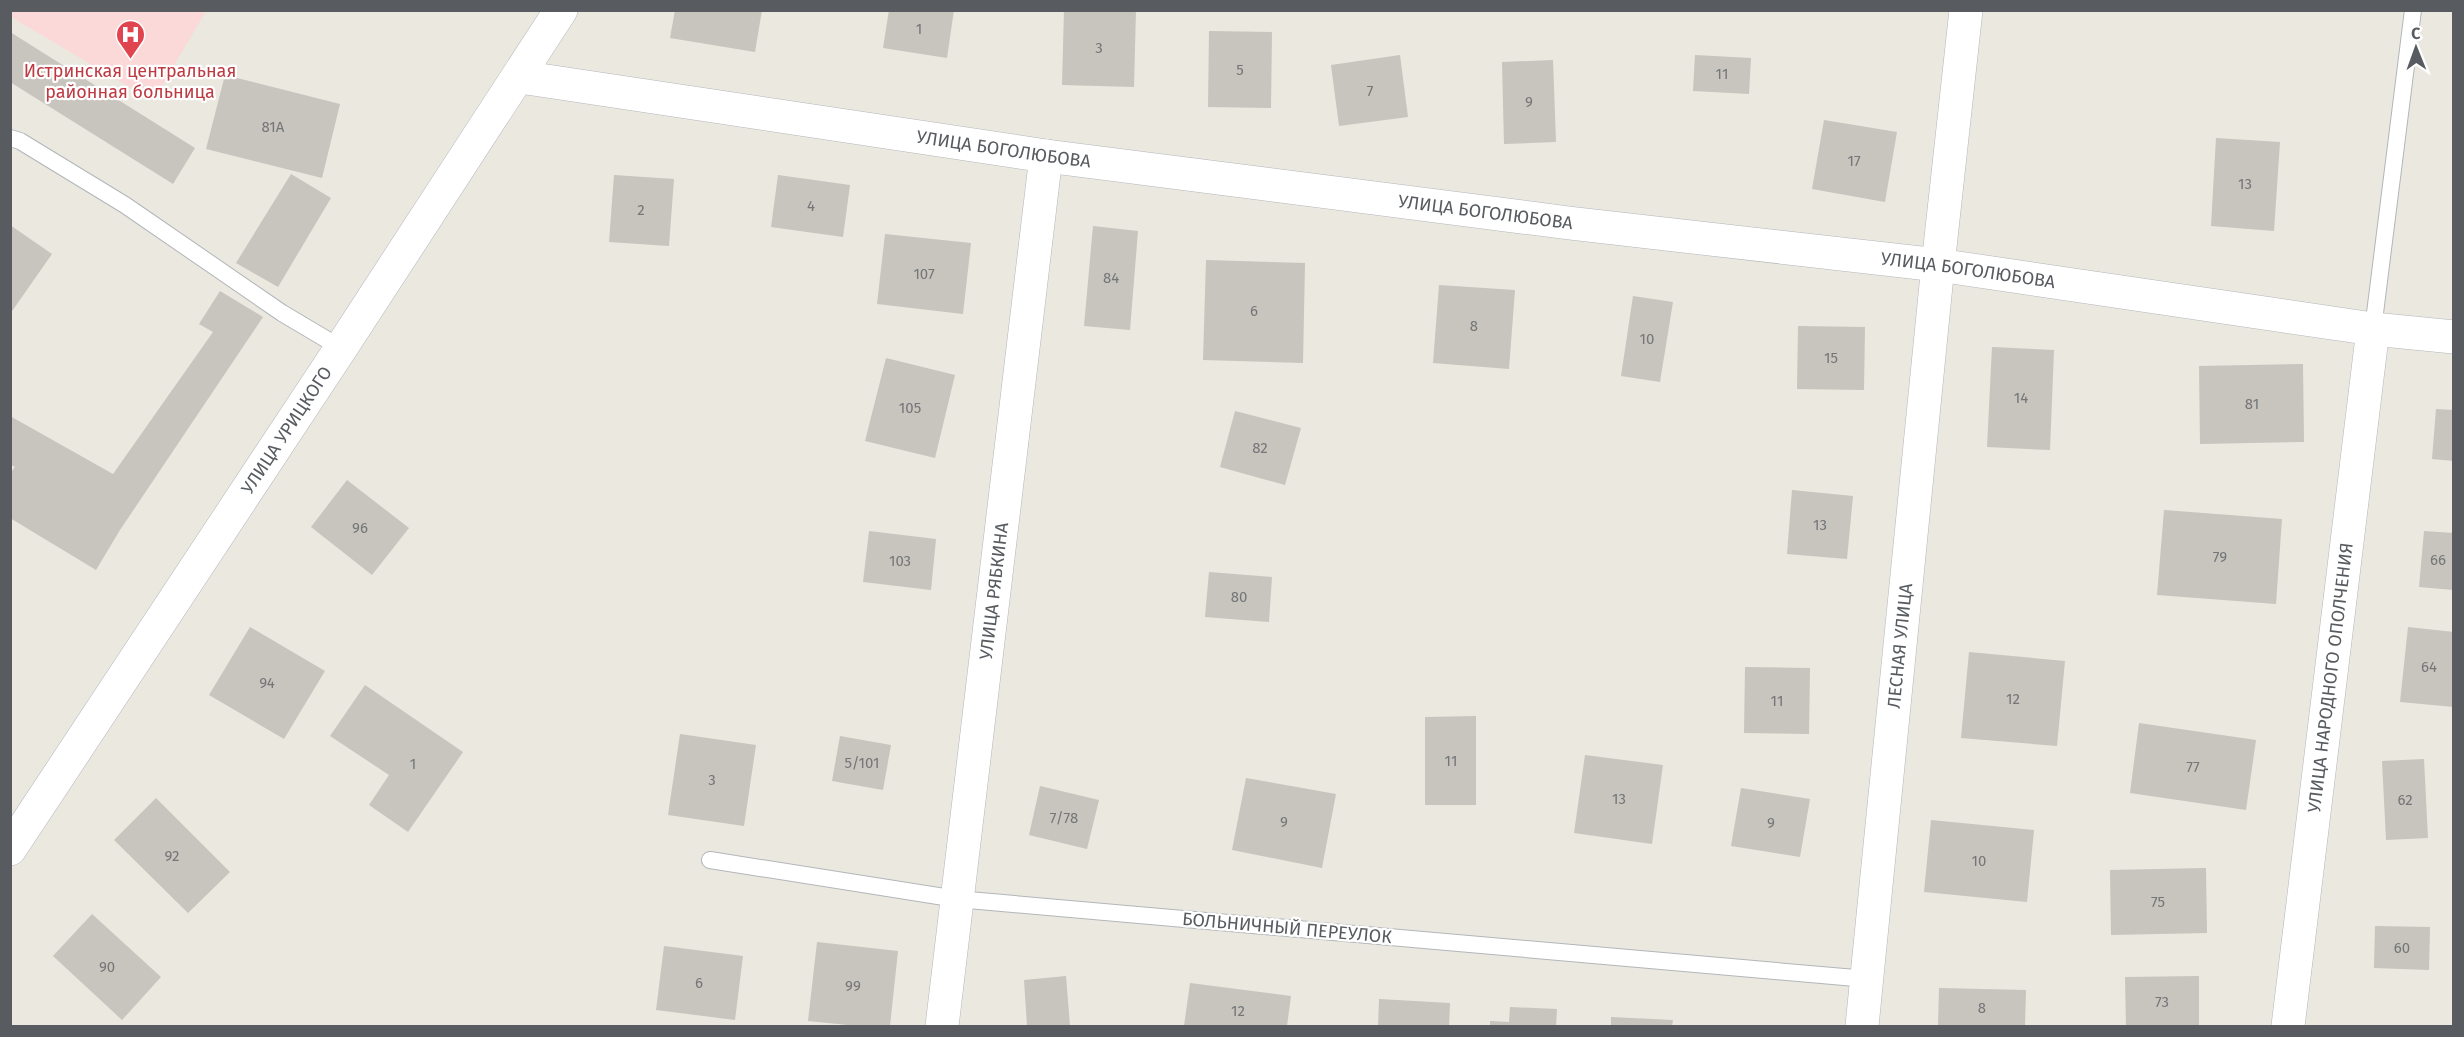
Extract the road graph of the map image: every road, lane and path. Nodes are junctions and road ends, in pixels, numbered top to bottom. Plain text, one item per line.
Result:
1 (561, 10) edge
2 (1966, 10) edge
3 (2413, 10) edge
4 (520, 77) junction
5 (10, 138) edge
6 (1046, 156) junction
7 (1938, 265) junction
8 (2373, 329) junction
9 (2454, 337) edge
10 (341, 348) junction
11 (10, 849) edge
12 (710, 860) dead end
13 (957, 899) junction
14 (1867, 979) junction
15 (942, 1026) edge
16 (1862, 1026) edge
17 (2288, 1026) edge

1 - 4 street, УЛИЦА УРИЦКОГО
2 - 7 street, ЛЕСНАЯ УЛИЦА
3 - 8 lane
4 - 6 street, УЛИЦА БОГОЛЮБОВА
4 - 10 street, УЛИЦА УРИЦКОГО
5 - 10 lane
6 - 7 street, УЛИЦА БОГОЛЮБОВА
6 - 13 street, УЛИЦА РЯБКИНА
7 - 8 street, УЛИЦА БОГОЛЮБОВА
7 - 14 street, ЛЕСНАЯ УЛИЦА
8 - 9 street, УЛИЦА БОГОЛЮБОВА
8 - 17 street, УЛИЦА НАРОДНОГО ОПОЛЧЕНИЯ
10 - 11 street, УЛИЦА УРИЦКОГО
12 - 13 lane, БОЛЬНИЧНЫЙ ПЕРЕУЛОК
13 - 14 lane, БОЛЬНИЧНЫЙ ПЕРЕУЛОК
13 - 15 street, УЛИЦА РЯБКИНА
14 - 16 street, ЛЕСНАЯ УЛИЦА

